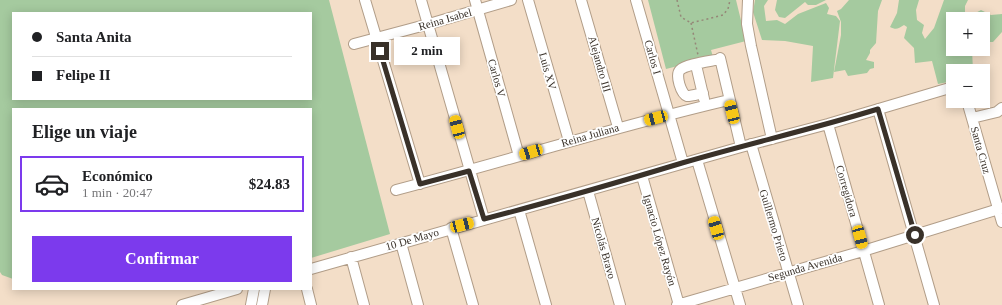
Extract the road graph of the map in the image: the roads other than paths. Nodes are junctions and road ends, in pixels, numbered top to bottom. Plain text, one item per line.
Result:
1 (365, 0) edge
2 (421, 0) edge
3 (511, 0) edge
4 (528, 0) edge
5 (581, 0) edge
6 (636, 0) edge
7 (748, 0) edge
8 (477, 5) edge
9 (429, 24) junction
10 (376, 38) junction
11 (354, 44) dead end
12 (698, 64) junction
13 (946, 89) edge
14 (703, 93) junction
15 (729, 100) junction
16 (706, 105) junction
17 (970, 108) edge
18 (878, 109) junction
19 (1000, 110) edge
20 (669, 114) junction
21 (972, 118) junction
22 (828, 124) junction
23 (618, 128) junction
24 (772, 138) junction
25 (569, 141) junction
26 (746, 146) junction
27 (519, 156) junction
28 (697, 160) junction
29 (683, 163) junction
30 (469, 171) junction
31 (642, 176) junction
32 (420, 184) junction
33 (396, 190) dead end
34 (588, 191) junction
35 (1000, 209) edge
36 (519, 210) junction
37 (484, 219) junction
38 (1002, 222) edge
39 (451, 228) junction
40 (915, 235) junction
41 (400, 243) junction
42 (863, 251) junction
43 (351, 257) junction
44 (312, 269) edge
45 (788, 272) junction
46 (735, 289) junction
47 (234, 290) edge
48 (254, 290) edge
49 (265, 290) edge
50 (307, 290) edge
51 (182, 305) edge
52 (251, 305) edge
53 (262, 305) edge
54 (311, 305) edge
55 (364, 305) edge
56 (418, 305) edge
57 (473, 305) edge
58 (546, 305) edge
59 (620, 305) edge
60 (678, 305) edge
61 (740, 305) edge
62 (798, 305) edge
63 (879, 305) edge
64 (934, 305) edge

1 - 10 street
2 - 9 street
3 - 8 street, Reina Isabel
4 - 25 street, Luis XV
5 - 23 street, Alejandro III
6 - 20 street, Carlos I
7 - 24 street
8 - 9 street, Reina Isabel
8 - 27 street, Carlos V
9 - 10 street, Reina Isabel
9 - 30 street
10 - 11 street, Reina Isabel
10 - 32 street
12 - 14 street
12 - 14 street
12 - 15 street, Guillermo Prieto
13 - 18 street, 10 De Mayo
14 - 16 street
15 - 16 street, Reina Juliana
15 - 26 street, Guillermo Prieto
16 - 20 street, Reina Juliana
17 - 21 street, Santa Cruz
18 - 22 street, 10 De Mayo
18 - 40 street
19 - 21 street
20 - 23 street, Reina Juliana
20 - 29 street, Carlos I
21 - 35 street, Santa Cruz
22 - 24 street, 10 De Mayo
22 - 42 street, Corregidora
23 - 25 street, Reina Juliana
24 - 26 street, 10 De Mayo
25 - 27 street, Reina Juliana
26 - 28 street, 10 De Mayo
26 - 45 street, Guillermo Prieto
27 - 30 street, Reina Juliana
28 - 29 street, 10 De Mayo
28 - 46 street
29 - 31 street, 10 De Mayo
30 - 32 street, Reina Juliana
30 - 37 street
31 - 34 street, 10 De Mayo
31 - 60 street, Ignacio López Rayón
32 - 33 street, Reina Juliana
34 - 36 street, 10 De Mayo
34 - 59 street, Nicolás Bravo
35 - 38 street, Santa Cruz
35 - 40 street, Segunda Avenida
36 - 37 street, 10 De Mayo
36 - 58 street
37 - 39 street, 10 De Mayo
39 - 41 street, 10 De Mayo
39 - 57 street
40 - 42 street, Segunda Avenida
40 - 64 street
41 - 43 street, 10 De Mayo
41 - 56 street
42 - 45 street, Segunda Avenida
42 - 63 street, Corregidora
43 - 44 street, 10 De Mayo
43 - 55 street
45 - 46 street, Segunda Avenida
45 - 62 street, Guillermo Prieto
46 - 60 street, Segunda Avenida
46 - 61 street
47 - 51 street
48 - 52 street
49 - 53 street
50 - 54 street

